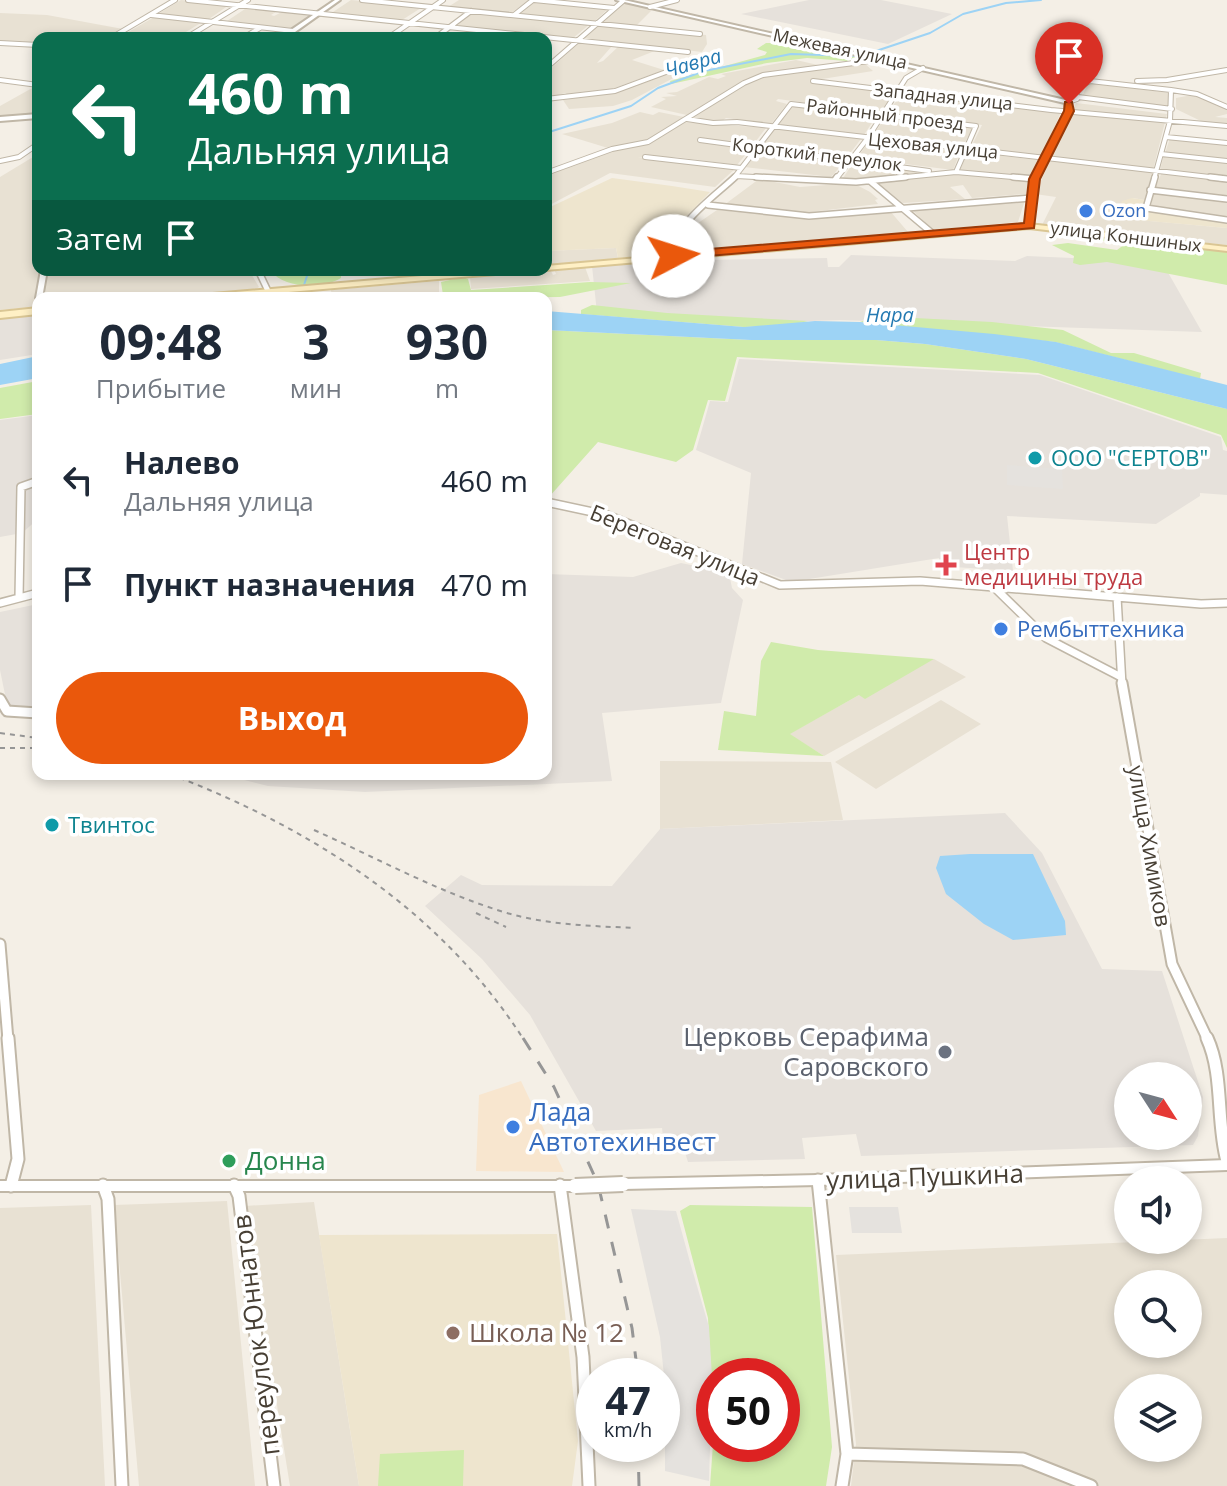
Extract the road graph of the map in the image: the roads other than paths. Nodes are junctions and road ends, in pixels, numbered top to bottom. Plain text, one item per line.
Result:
1 (175, 0) edge
2 (188, 0) edge
3 (248, 0) edge
4 (338, 0) edge
5 (362, 0) edge
6 (443, 0) edge
7 (534, 0) edge
8 (621, 0) edge
9 (677, 0) edge
10 (238, 5) junction
11 (432, 6) junction
12 (650, 7) junction
13 (614, 8) junction
14 (471, 11) junction
15 (318, 14) junction
16 (151, 15) junction
17 (514, 15) junction
18 (213, 21) junction
19 (409, 23) junction
20 (597, 24) junction
21 (261, 27) junction
22 (450, 27) junction
23 (121, 32) edge
24 (196, 32) edge
25 (253, 32) edge
26 (280, 32) edge
27 (295, 32) edge
28 (396, 32) edge
29 (443, 32) edge
30 (495, 32) edge
31 (700, 34) dead end
32 (552, 38) edge
33 (577, 41) junction
34 (0, 43) edge
35 (32, 45) edge
36 (688, 52) dead end
37 (552, 56) edge
38 (558, 57) junction
39 (884, 59) junction
40 (552, 62) edge
41 (693, 62) dead end
42 (923, 68) junction
43 (1227, 70) edge
44 (0, 80) edge
45 (32, 80) edge
46 (813, 81) dead end
47 (1108, 82) junction
48 (26, 84) junction
49 (32, 84) edge
50 (898, 91) junction
51 (1172, 91) junction
52 (1078, 97) junction
53 (552, 98) edge
54 (1064, 101) junction
55 (1227, 107) edge
56 (1172, 109) junction
57 (1069, 111) junction
58 (882, 115) junction
59 (32, 116) edge
60 (0, 119) edge
61 (687, 119) junction
62 (1170, 121) junction
63 (771, 126) junction
64 (1227, 126) edge
65 (1166, 137) junction
66 (867, 139) junction
67 (700, 140) dead end
68 (1227, 143) edge
69 (755, 147) junction
70 (32, 148) edge
71 (965, 149) junction
72 (1161, 154) junction
73 (645, 157) dead end
74 (1045, 158) junction
75 (852, 159) junction
76 (0, 161) edge
77 (1227, 161) edge
78 (741, 168) junction
79 (552, 171) edge
80 (1155, 171) junction
81 (934, 172) junction
82 (956, 172) junction
83 (736, 176) junction
84 (1035, 179) junction
85 (1227, 179) edge
86 (835, 180) junction
87 (870, 181) junction
88 (1150, 190) junction
89 (1031, 198) junction
90 (1227, 199) edge
91 (708, 205) junction
92 (903, 208) junction
93 (1227, 220) edge
94 (1029, 226) junction
95 (932, 233) junction
96 (1227, 249) edge
97 (673, 256) junction
98 (552, 267) edge
99 (261, 276) edge
100 (431, 276) edge
101 (268, 291) junction
102 (257, 292) edge
103 (32, 310) edge
104 (0, 315) edge
105 (32, 483) edge
106 (552, 503) edge
107 (996, 589) junction
108 (32, 595) edge
109 (1117, 597) junction
110 (19, 598) junction
111 (0, 603) edge
112 (1227, 603) edge
113 (1201, 604) junction
114 (1227, 609) edge
115 (1121, 677) junction
116 (0, 699) edge
117 (32, 713) edge
118 (0, 944) edge
119 (1227, 1163) edge
120 (818, 1180) junction
121 (103, 1185) junction
122 (234, 1185) junction
123 (5, 1186) edge
124 (568, 1186) junction
125 (847, 1454) junction
126 (1087, 1485) edge
127 (122, 1486) edge
128 (274, 1486) edge
129 (589, 1486) edge
130 (842, 1486) edge

1 - 16 street
2 - 10 street
3 - 10 street
4 - 15 street
5 - 11 street
6 - 11 street
7 - 13 street
7 - 17 street
8 - 12 street, Межевая улица
8 - 13 street
9 - 12 street
10 - 15 street
10 - 18 street
11 - 14 street
11 - 19 street
12 - 39 street, Межевая улица
13 - 20 street
14 - 17 street
14 - 22 street
15 - 19 street
15 - 27 street
16 - 18 street
16 - 23 street
17 - 20 street
18 - 21 street
18 - 24 street
19 - 22 street
19 - 28 street
20 - 31 street
20 - 33 street
21 - 25 street
21 - 26 street
22 - 29 street
22 - 30 street
32 - 33 street
33 - 36 street
33 - 38 street
34 - 35 street
37 - 38 street
38 - 40 street
39 - 42 street, Межевая улица
39 - 61 street
41 - 53 street
42 - 50 street
42 - 54 street, Межевая улица
43 - 47 street
44 - 48 street
45 - 48 street
46 - 50 street, Западная улица
47 - 51 street
47 - 52 street
48 - 49 street
50 - 57 street, Западная улица
50 - 58 street
51 - 55 street
51 - 56 street
52 - 54 street
52 - 56 street
54 - 57 street
56 - 62 street
57 - 62 street, Западная улица
57 - 74 street
58 - 63 street, Районный проезд
58 - 66 street
58 - 71 street, Районный проезд
59 - 60 street
61 - 63 street, Цеховая улица
61 - 79 street
62 - 64 street, Западная улица
62 - 65 street
63 - 66 street, Цеховая улица
63 - 69 street
65 - 68 street
65 - 72 street
66 - 71 street, Цеховая улица
66 - 75 street
67 - 69 street, Короткий переулок
69 - 75 street, Короткий переулок
69 - 78 street
70 - 76 street
71 - 74 street, Цеховая улица
71 - 82 street, Районный проезд
72 - 77 street
72 - 80 street
73 - 78 street
74 - 80 street, Цеховая улица
74 - 84 street
75 - 81 street, Короткий переулок
75 - 86 street
78 - 83 street
80 - 85 street, Цеховая улица
80 - 88 street
81 - 82 street
81 - 87 street
82 - 84 street
83 - 86 street
83 - 91 street
84 - 89 street
86 - 87 street
87 - 92 street
88 - 90 street
88 - 93 street
89 - 92 street
89 - 94 street
91 - 92 street
91 - 97 street
92 - 95 street
94 - 95 main road, улица Коншиных
94 - 96 main road, улица Коншиных
95 - 97 main road, улица Коншиных
97 - 98 main road, улица Коншиных
99 - 101 street
100 - 101 main road
101 - 102 main road
103 - 104 main road
105 - 110 street
106 - 107 street, Береговая улица
107 - 109 street, Береговая улица
107 - 115 street
108 - 110 street
109 - 113 street, Береговая улица
109 - 115 street, улица Химиков
110 - 111 street
112 - 113 street
113 - 114 street
115 - 119 street, улица Химиков
116 - 117 street
118 - 123 street
119 - 120 street, улица Пушкина
120 - 124 street, улица Пушкина, bridge
120 - 125 street
121 - 122 street
121 - 123 street
121 - 127 street
122 - 124 street
122 - 128 street, переулок Юннатов
124 - 129 street
125 - 126 street
125 - 130 street

